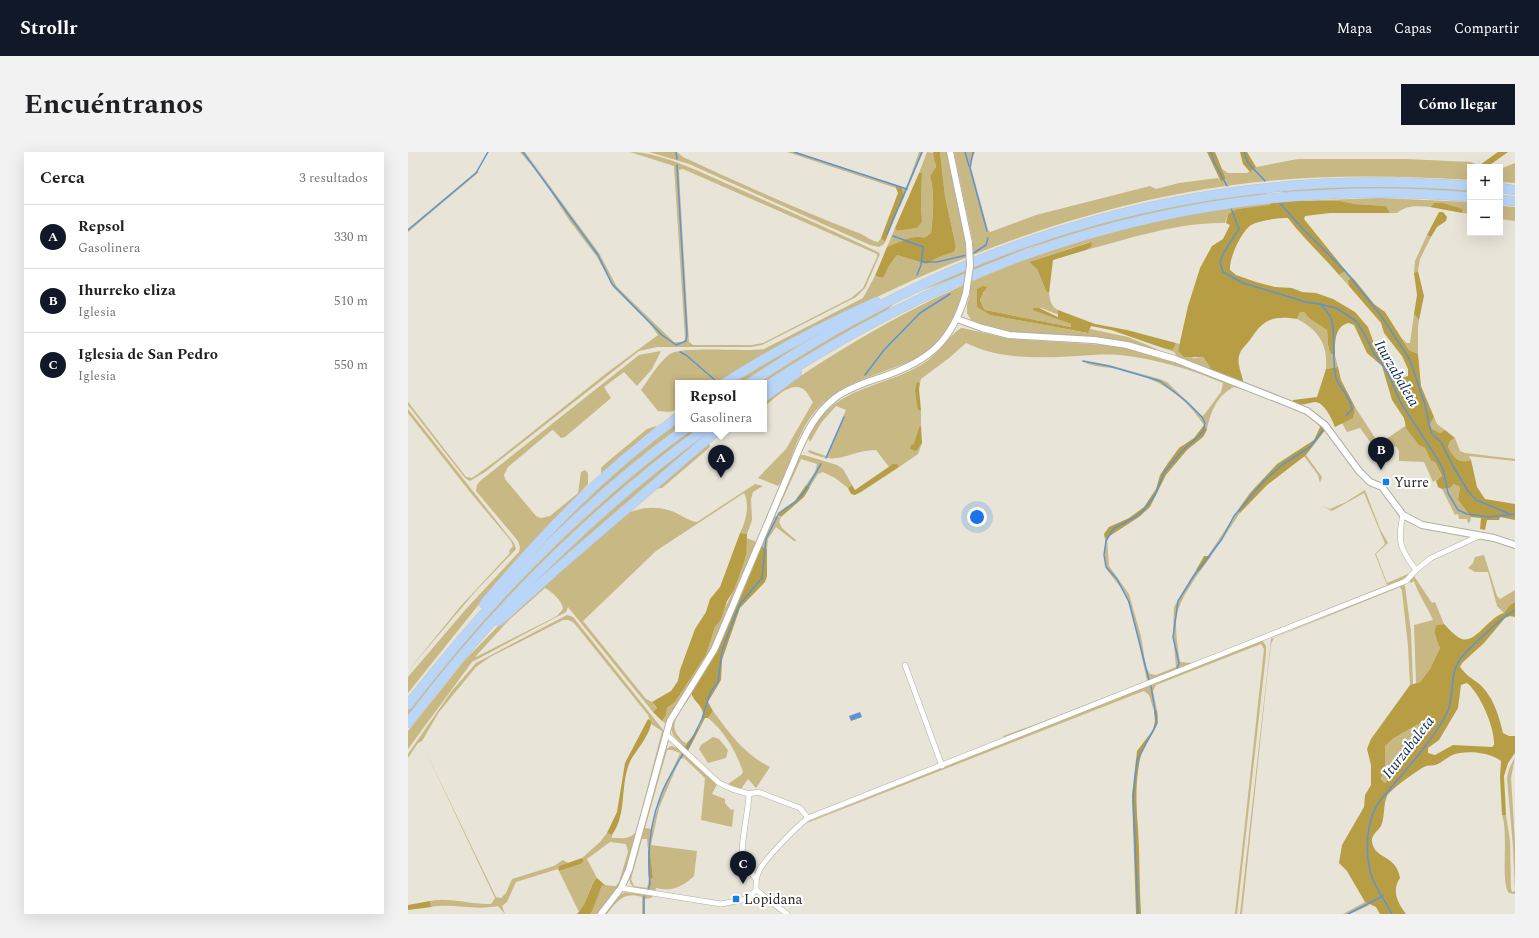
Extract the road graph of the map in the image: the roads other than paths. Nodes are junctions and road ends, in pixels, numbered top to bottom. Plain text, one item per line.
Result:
1 (950, 152) edge
2 (1467, 186) edge
3 (1503, 188) edge
4 (1515, 190) edge
5 (1467, 197) edge
6 (1503, 200) edge
7 (1515, 202) edge
8 (920, 285) junction
9 (957, 319) junction
10 (851, 335) junction
11 (730, 380) edge
12 (755, 380) edge
13 (767, 386) edge
14 (767, 395) edge
15 (675, 419) edge
16 (681, 432) edge
17 (701, 432) edge
18 (716, 432) edge
19 (1403, 516) junction
20 (1479, 536) junction
21 (1515, 545) edge
22 (1416, 570) junction
23 (473, 642) junction
24 (905, 665) dead end
25 (434, 671) junction
26 (408, 705) edge
27 (408, 723) edge
28 (666, 734) junction
29 (942, 766) junction
30 (749, 794) junction
31 (808, 818) junction
32 (756, 879) junction
33 (621, 888) junction
34 (756, 890) junction
35 (601, 914) edge
36 (787, 914) edge

1 - 9 street, bridge
2 - 8 highway
3 - 4 highway
5 - 10 highway
6 - 7 highway
8 - 11 highway
8 - 12 highway
9 - 19 street
9 - 28 street
10 - 13 highway
10 - 14 highway
15 - 25 highway
16 - 25 highway
17 - 23 highway
18 - 23 highway
19 - 20 street
19 - 22 street
20 - 21 street
20 - 22 street
22 - 29 street
23 - 27 highway
24 - 29 street
25 - 26 highway
28 - 30 street
28 - 33 street
29 - 31 street
30 - 31 street
30 - 32 street
31 - 32 street
32 - 34 street
33 - 34 street
33 - 35 street
34 - 36 street

